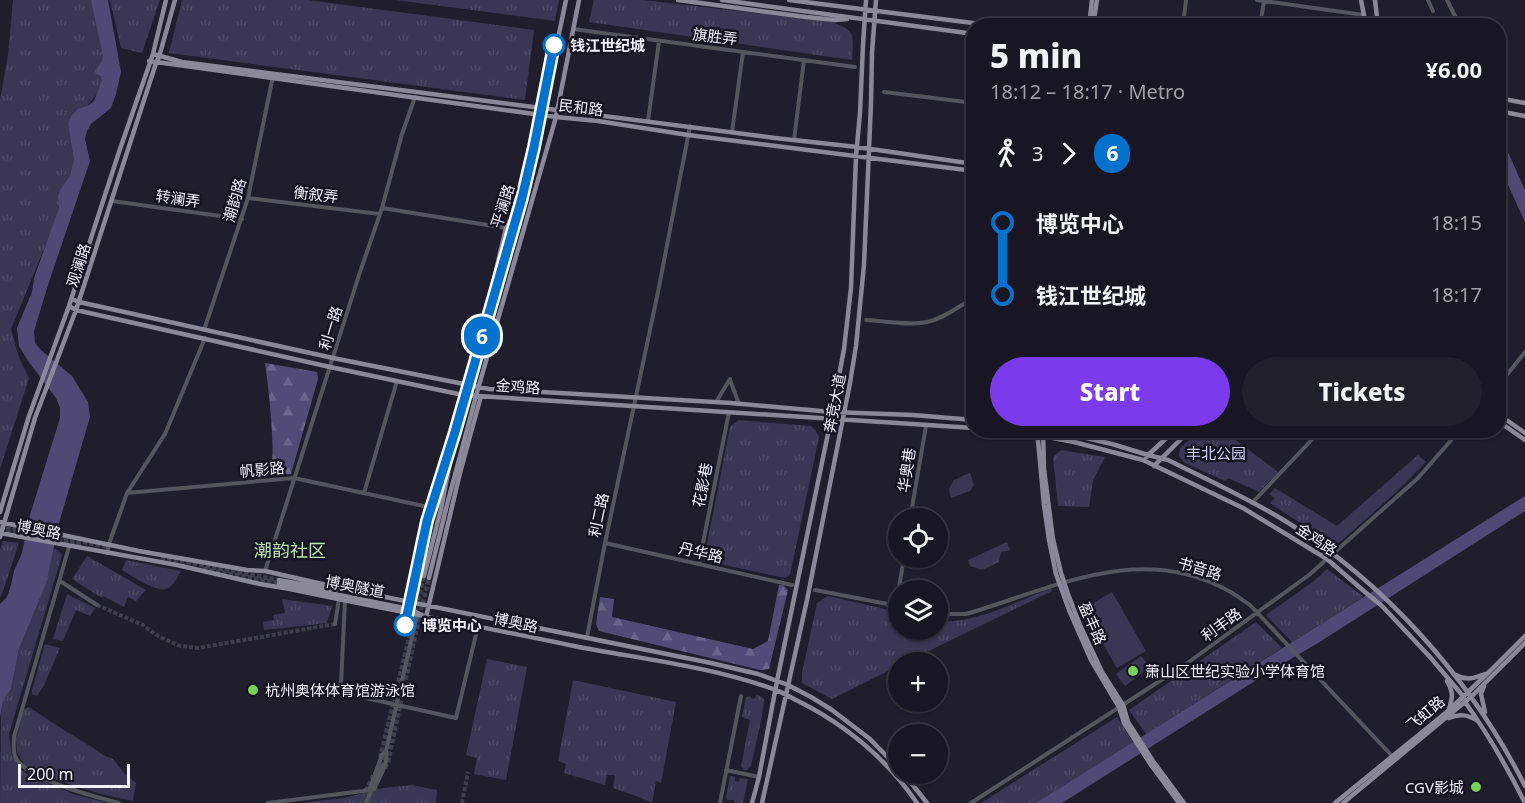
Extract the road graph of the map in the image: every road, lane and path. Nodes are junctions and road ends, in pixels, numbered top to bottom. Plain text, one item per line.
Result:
1 (166, 0) edge
2 (175, 0) edge
3 (566, 0) edge
4 (579, 0) edge
5 (678, 0) edge
6 (722, 0) edge
7 (789, 0) edge
8 (808, 0) edge
9 (866, 0) edge
10 (876, 0) edge
11 (1092, 0) edge
12 (1097, 0) edge
13 (1186, 0) edge
14 (1257, 0) edge
15 (1264, 0) edge
16 (1361, 0) edge
17 (1375, 0) edge
18 (1428, 0) edge
19 (1447, 0) edge
20 (828, 5) junction
21 (866, 9) junction
22 (875, 10) junction
23 (1433, 11) dead end
24 (1092, 15) junction
25 (1364, 15) junction
26 (1090, 18) edge
27 (1092, 18) edge
28 (1094, 18) edge
29 (1184, 18) edge
30 (1261, 18) edge
31 (1365, 18) edge
32 (1377, 18) edge
33 (1456, 18) dead end
34 (864, 19) junction
35 (874, 20) junction
36 (966, 22) edge
37 (573, 29) junction
38 (966, 33) edge
39 (659, 41) junction
40 (743, 52) junction
41 (153, 54) junction
42 (159, 57) junction
43 (804, 60) junction
44 (149, 61) junction
45 (156, 63) junction
46 (855, 67) dead end
47 (273, 76) junction
48 (884, 92) dead end
49 (415, 94) junction
50 (1506, 99) edge
51 (966, 102) edge
52 (1525, 103) edge
53 (543, 108) junction
54 (557, 110) junction
55 (1506, 112) edge
56 (542, 115) junction
57 (1525, 116) edge
58 (556, 117) junction
59 (648, 121) junction
60 (690, 126) junction
61 (732, 132) junction
62 (688, 135) junction
63 (794, 140) junction
64 (857, 147) junction
65 (869, 148) junction
66 (856, 156) junction
67 (868, 158) junction
68 (966, 163) edge
69 (966, 170) edge
70 (248, 198) junction
71 (112, 201) junction
72 (382, 208) junction
73 (380, 214) junction
74 (242, 219) junction
75 (506, 228) junction
76 (72, 299) junction
77 (79, 302) junction
78 (966, 303) edge
79 (69, 306) junction
80 (76, 310) junction
81 (866, 320) dead end
82 (204, 330) junction
83 (205, 338) junction
84 (1525, 352) edge
85 (333, 358) junction
86 (330, 367) junction
87 (1506, 376) edge
88 (397, 381) junction
89 (466, 384) junction
90 (480, 387) junction
91 (463, 395) junction
92 (478, 396) junction
93 (634, 398) junction
94 (716, 402) junction
95 (739, 404) junction
96 (633, 406) junction
97 (729, 412) junction
98 (832, 412) junction
99 (844, 412) junction
100 (831, 419) junction
101 (966, 419) edge
102 (1506, 420) edge
103 (843, 421) junction
104 (926, 426) junction
105 (1506, 427) edge
106 (966, 428) edge
107 (1525, 433) edge
108 (1037, 438) edge
109 (1043, 438) edge
110 (1062, 438) edge
111 (1086, 438) edge
112 (1166, 438) edge
113 (1181, 438) edge
114 (1313, 438) edge
115 (1453, 438) edge
116 (1525, 440) edge
117 (1148, 455) junction
118 (450, 458) junction
119 (1160, 458) junction
120 (1143, 460) junction
121 (1154, 466) junction
122 (294, 478) junction
123 (127, 493) junction
124 (364, 493) junction
125 (1252, 503) junction
126 (433, 508) junction
127 (912, 508) edge
128 (0, 512) edge
129 (2, 522) edge
130 (0, 535) edge
131 (604, 543) junction
132 (109, 544) junction
133 (66, 546) junction
134 (107, 553) junction
135 (1332, 555) junction
136 (1327, 560) junction
137 (699, 563) junction
138 (265, 571) junction
139 (60, 580) junction
140 (1061, 582) junction
141 (792, 585) dead end
142 (815, 590) dead end
143 (360, 592) junction
144 (342, 600) junction
145 (412, 602) junction
146 (888, 603) edge
147 (97, 605) tunnel mouth
148 (428, 606) junction
149 (409, 611) junction
150 (1256, 613) junction
151 (948, 614) edge
152 (417, 615) junction
153 (426, 616) junction
154 (335, 624) dead end
155 (478, 626) junction
156 (1525, 636) edge
157 (587, 638) junction
158 (1525, 643) edge
159 (1442, 670) junction
160 (1450, 671) junction
161 (1490, 671) junction
162 (777, 681) junction
163 (788, 685) junction
164 (1484, 685) junction
165 (776, 690) junction
166 (786, 695) junction
167 (741, 696) dead end
168 (1467, 697) junction
169 (397, 704) junction
170 (1121, 706) junction
171 (1448, 711) junction
172 (1488, 721) junction
173 (1480, 723) junction
174 (1439, 724) junction
175 (1392, 756) junction
176 (888, 757) edge
177 (382, 766) tunnel mouth
178 (726, 770) junction
179 (759, 777) junction
180 (912, 784) edge
181 (1525, 786) edge
182 (1339, 802) edge
183 (119, 803) edge
184 (268, 803) edge
185 (366, 803) edge
186 (720, 803) edge
187 (752, 803) edge
188 (762, 803) edge
189 (917, 803) edge
190 (927, 803) edge
191 (971, 803) edge
192 (1179, 803) edge
193 (1184, 803) edge
194 (1525, 803) edge

1 - 41 main road, 观澜路
2 - 42 main road, 观澜路
3 - 53 main road, 平澜路
4 - 37 main road, 平澜路
5 - 34 main road
6 - 34 main road
7 - 20 main road
8 - 20 main road
9 - 21 main road, 奔竞大道
10 - 22 main road, 奔竞大道
11 - 24 main road
12 - 24 main road
13 - 29 street
14 - 15 street
15 - 25 street
15 - 30 street
16 - 25 main road
17 - 32 main road
18 - 23 street
19 - 33 street
20 - 21 main road
21 - 22 main road
21 - 34 main road, 奔竞大道
22 - 35 main road, 奔竞大道
22 - 36 main road
24 - 26 main road
24 - 27 main road
24 - 28 main road
25 - 31 main road
34 - 35 main road
34 - 64 main road, 奔竞大道
35 - 38 main road
35 - 65 main road, 奔竞大道
37 - 39 street, 旗胜弄
37 - 54 main road, 平澜路
39 - 40 street, 旗胜弄
39 - 59 street
40 - 43 street, 旗胜弄
40 - 61 street
41 - 42 main road, 民和路
41 - 44 main road, 观澜路
42 - 45 main road, 观澜路
42 - 47 main road, 民和路
43 - 46 street, 旗胜弄
43 - 63 street
44 - 45 main road, 民和路
44 - 76 main road, 观澜路
45 - 47 main road, 民和路
45 - 71 main road, 观澜路
47 - 49 main road, 民和路
47 - 70 street, 潮韵路
48 - 51 street
49 - 53 main road, 民和路
49 - 56 main road, 民和路
49 - 72 street, 利一路
50 - 52 main road
53 - 54 main road, 民和路
53 - 56 main road, 平澜路
54 - 58 main road, 平澜路
54 - 59 main road, 民和路
55 - 57 main road
56 - 58 main road, 民和路
56 - 75 main road, 平澜路
58 - 62 main road, 民和路
58 - 90 main road, 平澜路
59 - 60 main road, 民和路
60 - 61 main road, 民和路
60 - 62 street, 利二路
61 - 63 main road, 民和路
62 - 66 main road, 民和路
62 - 93 street, 利二路
63 - 64 main road, 民和路
64 - 65 main road, 民和路
64 - 66 main road, 奔竞大道
65 - 67 main road, 奔竞大道
65 - 68 main road, 民和路
66 - 67 main road, 民和路
66 - 98 main road, 奔竞大道
67 - 69 main road, 民和路
67 - 99 main road, 奔竞大道
70 - 73 street, 衡叙弄
70 - 74 street, 潮韵路
71 - 74 street, 转澜弄
71 - 77 main road, 观澜路
72 - 73 street, 利一路
72 - 75 street
73 - 85 street, 利一路
74 - 82 street, 潮韵路
75 - 89 main road, 平澜路
76 - 77 main road, 金鸡路
76 - 79 main road, 观澜路
77 - 80 main road, 观澜路
77 - 82 main road, 金鸡路
78 - 81 street
79 - 80 main road, 金鸡路
79 - 128 main road, 观澜路
80 - 83 main road, 金鸡路
80 - 129 main road, 观澜路
82 - 85 main road, 金鸡路
83 - 86 main road, 金鸡路
83 - 123 street
84 - 87 street
85 - 86 street, 利一路
85 - 89 main road, 金鸡路
86 - 88 main road, 金鸡路
86 - 122 street, 利一路
88 - 91 main road, 金鸡路
88 - 124 street
89 - 90 main road, 金鸡路
89 - 91 main road, 平澜路
90 - 92 main road, 平澜路
90 - 93 main road, 金鸡路
91 - 92 main road, 金鸡路
91 - 118 main road, 平澜路
92 - 96 main road, 金鸡路
92 - 118 main road
92 - 148 main road
93 - 94 main road, 金鸡路
93 - 96 street, 利二路
94 - 95 main road, 金鸡路
94 - 95 street
95 - 98 main road, 金鸡路
96 - 97 main road, 金鸡路
96 - 131 street, 利二路
97 - 100 main road, 金鸡路
97 - 137 street, 花影巷
98 - 99 main road, 金鸡路
98 - 100 main road, 奔竞大道
99 - 101 main road, 金鸡路
99 - 103 main road, 奔竞大道
100 - 103 main road, 金鸡路
100 - 162 main road, 奔竞大道
102 - 107 main road
103 - 104 main road, 金鸡路
103 - 163 main road, 奔竞大道
104 - 106 main road, 金鸡路
104 - 127 street, 华奥巷
105 - 116 main road
108 - 140 main road, 盈丰路
109 - 140 main road, 盈丰路
110 - 120 main road, 金鸡路
111 - 117 main road, 金鸡路
112 - 117 main road
113 - 119 main road
114 - 125 street
115 - 135 street, 利丰路
117 - 119 main road, 金鸡路
117 - 120 main road
118 - 126 main road
119 - 121 main road
119 - 125 main road, 金鸡路
120 - 121 main road, 金鸡路
121 - 136 main road, 金鸡路
122 - 123 street, 帆影路
122 - 124 street, 帆影路
122 - 138 street, 利一路
123 - 132 street
124 - 126 street, 帆影路
125 - 135 main road, 金鸡路
126 - 145 main road
129 - 130 main road, 观澜路
129 - 132 main road, 博奥路
130 - 133 main road, 博奥路
131 - 137 street, 丹华路
131 - 157 street, 利二路
132 - 134 street
132 - 138 main road, 博奥路
133 - 134 main road, 博奥路
133 - 139 street
134 - 144 main road, 博奥路
135 - 136 street, 利丰路
135 - 160 main road, 金鸡路
136 - 150 street, 利丰路
136 - 159 main road, 金鸡路
137 - 141 street, 丹华路
138 - 143 main road, 博奥路
139 - 147 street
139 - 183 street
140 - 150 street, 书音路
140 - 151 street, 书音路
140 - 170 main road, 盈丰路
142 - 146 street
143 - 145 main road, 博奥路
143 - 149 main road, 博奥隧道
144 - 149 main road, 博奥路
144 - 154 street
144 - 169 street
145 - 148 main road, 博奥路
145 - 149 main road
148 - 153 main road
148 - 157 main road, 博奥路
149 - 152 main road, 博奥路
149 - 153 main road, 博奥隧道
150 - 170 street, 利丰路
150 - 175 street, 书音路
152 - 153 main road, 博奥路
152 - 169 street
153 - 155 main road, 博奥路
155 - 165 main road, 博奥路
155 - 169 street
156 - 161 main road, 飞虹路
157 - 162 main road, 博奥路
158 - 164 main road, 飞虹路
159 - 168 main road, 金鸡路
159 - 171 main road
160 - 161 main road
160 - 168 main road, 金鸡路
161 - 168 main road, 飞虹路
162 - 163 main road, 博奥路
162 - 165 main road, 奔竞大道
163 - 166 main road, 奔竞大道
163 - 176 main road, 博奥路
164 - 168 main road, 飞虹路
164 - 172 main road
165 - 166 main road, 博奥路
165 - 179 main road, 奔竞大道
166 - 188 main road, 奔竞大道
166 - 189 main road, 博奥路
167 - 178 street
168 - 171 main road, 飞虹路
168 - 172 main road, 金鸡路
168 - 173 main road, 金鸡路
168 - 174 main road, 飞虹路
169 - 184 street
170 - 191 street, 利丰路
170 - 192 main road, 盈丰路
170 - 193 main road, 盈丰路
171 - 175 main road, 飞虹路
172 - 181 main road, 金鸡路
173 - 174 main road
173 - 194 main road, 金鸡路
174 - 182 main road, 飞虹路
175 - 182 main road, 飞虹路
177 - 185 street, bridge
178 - 179 street
178 - 186 street
179 - 187 main road, 奔竞大道
180 - 190 main road

